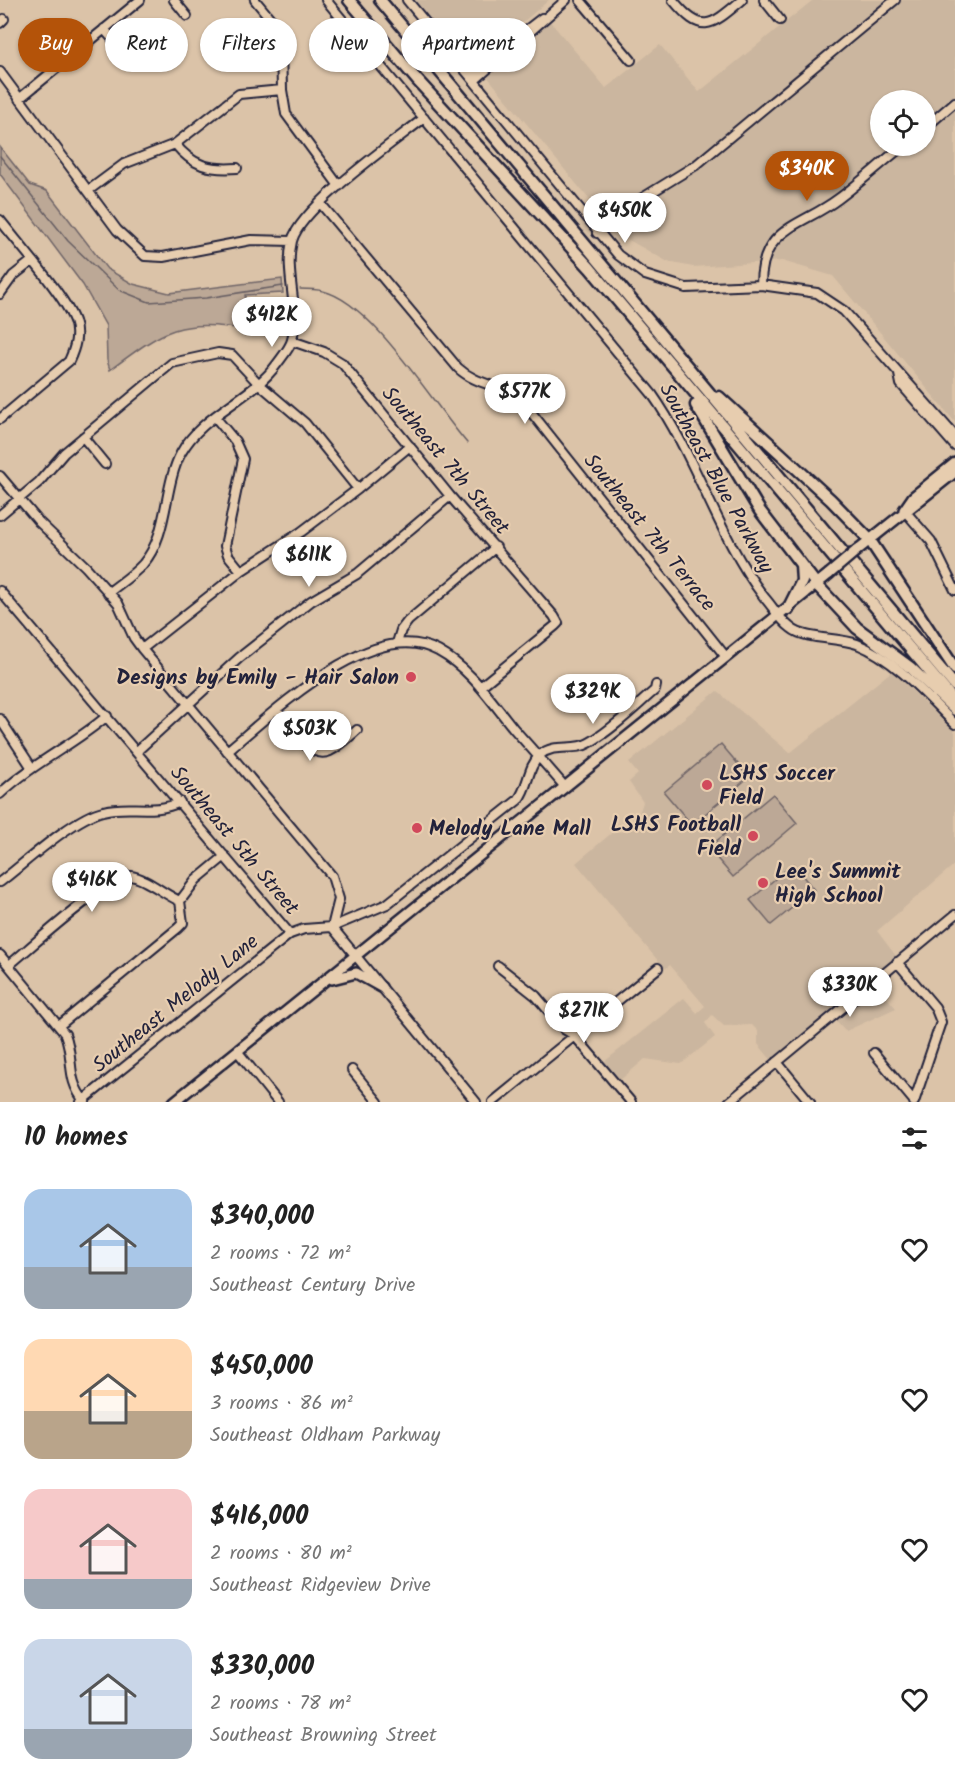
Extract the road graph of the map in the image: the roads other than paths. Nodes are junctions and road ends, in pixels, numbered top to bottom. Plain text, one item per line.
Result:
1 (140, 0) edge
2 (174, 0) edge
3 (255, 0) edge
4 (326, 0) edge
5 (349, 0) edge
6 (380, 0) edge
7 (407, 0) edge
8 (566, 0) edge
9 (580, 0) edge
10 (673, 0) edge
11 (742, 0) edge
12 (764, 0) edge
13 (895, 0) edge
14 (187, 16) dead end
15 (780, 20) dead end
16 (104, 29) joint
17 (631, 60) dead end
18 (0, 72) edge
19 (473, 77) junction
20 (282, 90) junction
21 (20, 99) junction
22 (955, 102) edge
23 (424, 118) junction
24 (936, 118) edge
25 (176, 144) junction
26 (891, 156) edge
27 (237, 168) dead end
28 (339, 186) junction
29 (89, 190) junction
30 (321, 204) junction
31 (0, 220) edge
32 (597, 232) junction
33 (292, 241) junction
34 (32, 261) junction
35 (761, 285) junction
36 (0, 294) edge
37 (659, 336) junction
38 (292, 341) junction
39 (665, 358) junction
40 (899, 374) junction
41 (258, 383) junction
42 (215, 417) junction
43 (0, 419) edge
44 (955, 436) edge
45 (83, 437) junction
46 (410, 446) junction
47 (955, 446) edge
48 (955, 463) edge
49 (105, 464) dead end
50 (955, 472) edge
51 (0, 476) edge
52 (358, 489) junction
53 (450, 496) junction
54 (19, 499) junction
55 (904, 510) junction
56 (0, 515) edge
57 (869, 539) junction
58 (496, 547) junction
59 (801, 564) junction
60 (241, 571) junction
61 (816, 584) junction
62 (955, 590) edge
63 (0, 591) edge
64 (108, 593) junction
65 (784, 613) junction
66 (397, 643) junction
67 (142, 649) junction
68 (726, 657) junction
69 (955, 669) edge
70 (656, 685) dead end
71 (955, 686) edge
72 (480, 687) junction
73 (955, 702) edge
74 (189, 705) junction
75 (277, 710) junction
76 (955, 710) edge
77 (107, 716) junction
78 (0, 719) edge
79 (955, 724) edge
80 (357, 730) dead end
81 (137, 751) junction
82 (227, 751) junction
83 (539, 756) junction
84 (32, 768) junction
85 (565, 787) junction
86 (0, 794) edge
87 (180, 802) junction
88 (225, 856) junction
89 (0, 882) edge
90 (180, 901) junction
91 (955, 915) edge
92 (332, 927) junction
93 (290, 934) junction
94 (0, 955) edge
95 (356, 957) junction
96 (897, 962) junction
97 (9, 965) junction
98 (498, 966) dead end
99 (658, 968) dead end
100 (327, 981) junction
101 (381, 987) junction
102 (60, 1025) junction
103 (574, 1035) junction
104 (238, 1052) junction
105 (874, 1053) dead end
106 (777, 1062) junction
107 (352, 1070) dead end
108 (83, 1101) edge
109 (174, 1102) edge
110 (278, 1102) edge
111 (378, 1102) edge
112 (476, 1102) edge
113 (493, 1102) edge
114 (632, 1102) edge
115 (729, 1102) edge
116 (810, 1102) edge
117 (914, 1102) edge

1 - 16 street
2 - 14 street
3 - 20 street
4 - 23 street, Southeast Blue Parkway
5 - 39 highway
6 - 37 highway
7 - 19 street
8 - 19 street
9 - 17 street
10 - 11 street
12 - 15 street
13 - 32 street
16 - 21 street
18 - 21 street
19 - 32 street
20 - 25 street
20 - 28 street
21 - 29 street
22 - 24 street
23 - 28 street
23 - 65 street, Southeast Blue Parkway
25 - 27 street
25 - 29 street
26 - 35 street
28 - 30 street
29 - 33 street
30 - 33 street
30 - 68 street, Southeast 7th Terrace
31 - 34 street
32 - 35 street
33 - 38 street
34 - 36 street
34 - 43 street
35 - 40 street
37 - 57 highway
37 - 71 highway
38 - 41 street
38 - 46 street, Southeast 7th Street
39 - 59 highway
39 - 73 highway
40 - 44 street
40 - 47 street
41 - 42 street
41 - 45 street
41 - 52 street
42 - 60 street
42 - 64 street
45 - 49 street
45 - 54 street
46 - 52 street
46 - 53 street, Southeast 7th Street
48 - 55 main road
50 - 55 main road
51 - 54 street
52 - 60 street
53 - 58 street, Southeast 7th Street
53 - 74 street
54 - 56 street
54 - 64 street
55 - 57 main road
55 - 62 street
57 - 61 main road, bridge
57 - 69 highway
58 - 66 street
58 - 72 street, Southeast 7th Street
59 - 61 highway
59 - 65 highway
60 - 67 street
61 - 65 main road
61 - 76 highway
63 - 77 street, Southeast 5th Street
64 - 67 street
65 - 68 main road
65 - 79 street, Southeast Blue Parkway
66 - 72 street
66 - 75 street
67 - 74 street
68 - 85 main road
70 - 83 street
72 - 83 street
74 - 81 street
74 - 82 street
75 - 80 street
75 - 82 street
77 - 81 street, Southeast 5th Street
77 - 84 street
78 - 84 street
81 - 87 street, Southeast 5th Street
82 - 92 street
83 - 85 street
83 - 92 street
84 - 86 street
85 - 95 main road
87 - 88 street, Southeast 5th Street
87 - 89 street
88 - 90 street
88 - 93 street, Southeast 5th Street
90 - 97 street
90 - 102 street
91 - 96 street
92 - 93 street, Southeast 5th Street
92 - 95 street
93 - 108 street, Southeast Melody Lane
94 - 97 street
95 - 100 main road
95 - 101 street
96 - 106 street
96 - 117 street
97 - 102 street
98 - 103 street
99 - 103 street
100 - 101 main road
100 - 104 main road
101 - 112 street
102 - 108 street
103 - 113 street
103 - 114 street
104 - 109 main road
104 - 110 street
105 - 117 street
106 - 115 street
106 - 116 street
107 - 111 street

